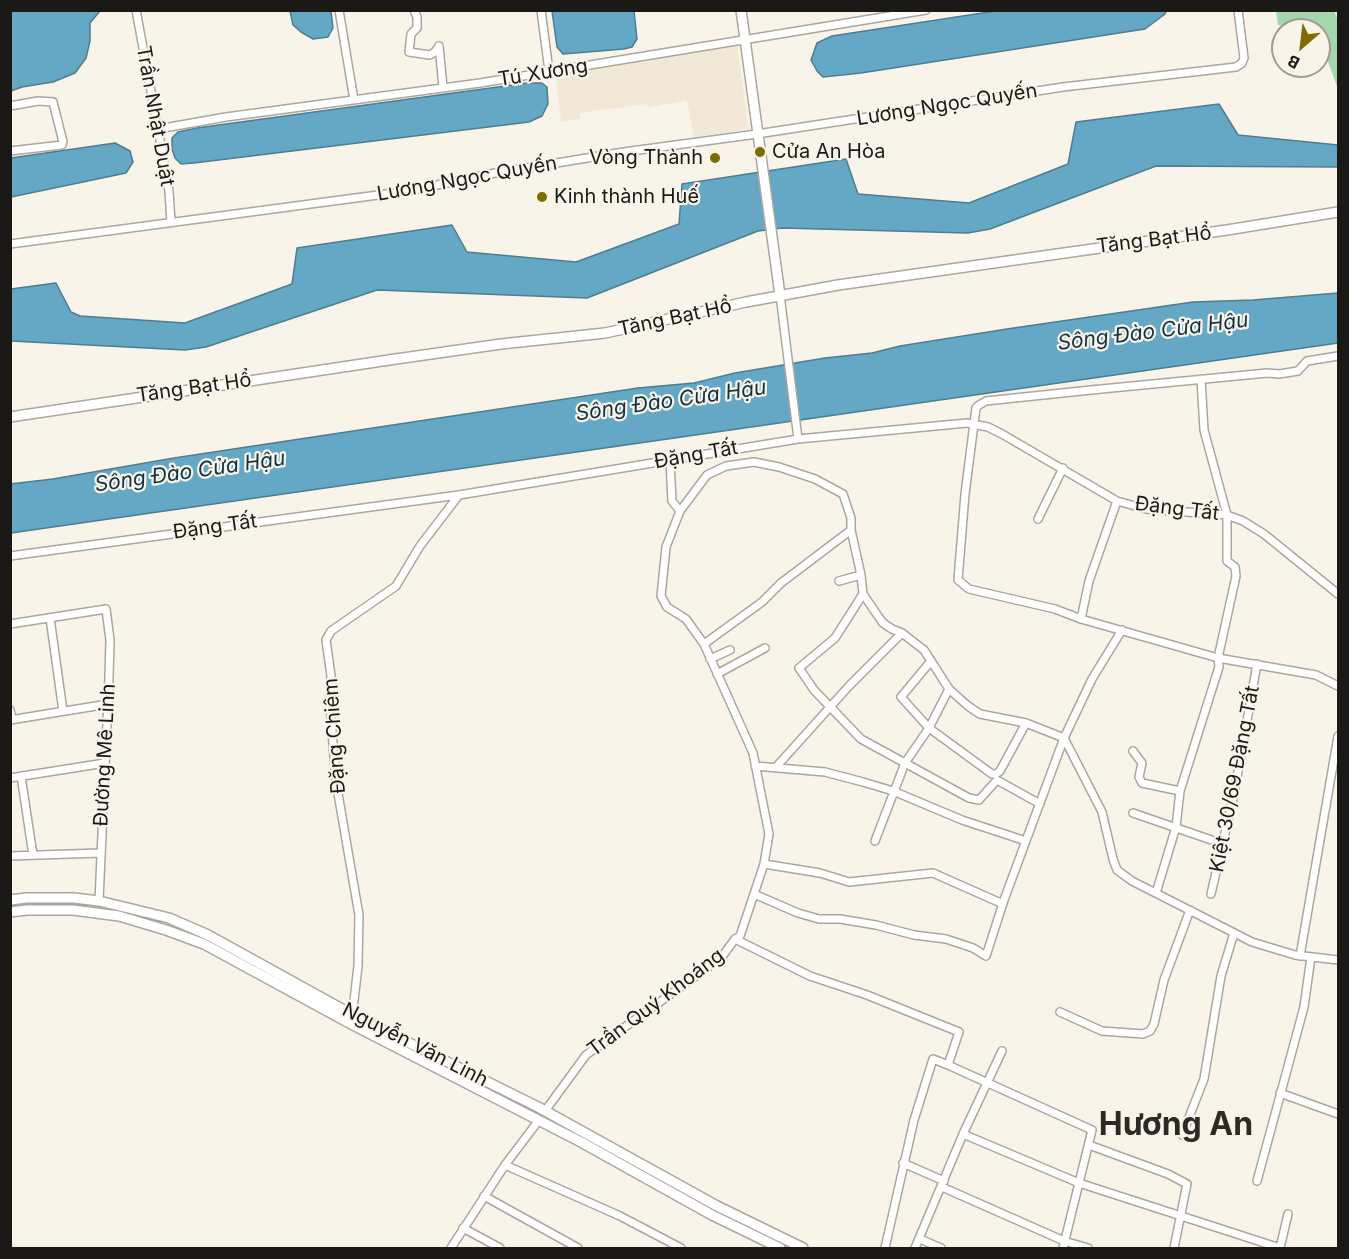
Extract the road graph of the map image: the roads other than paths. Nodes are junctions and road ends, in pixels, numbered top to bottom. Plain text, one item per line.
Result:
1 (136, 10) edge
2 (339, 10) edge
3 (414, 10) edge
4 (541, 10) edge
5 (741, 10) edge
6 (926, 10) edge
7 (1238, 10) edge
8 (744, 41) junction
9 (549, 71) junction
10 (443, 87) junction
11 (354, 99) junction
12 (10, 106) edge
13 (158, 129) junction
14 (757, 134) junction
15 (10, 151) edge
16 (1338, 212) edge
17 (171, 222) junction
18 (10, 244) edge
19 (780, 295) junction
20 (1338, 356) edge
21 (1201, 379) junction
22 (10, 417) edge
23 (975, 424) junction
24 (798, 439) junction
25 (670, 460) junction
26 (1063, 468) junction
27 (459, 495) junction
28 (1117, 501) junction
29 (680, 511) junction
30 (1227, 515) junction
31 (1038, 519) dead end
32 (851, 530) junction
33 (10, 556) edge
34 (861, 575) junction
35 (839, 581) dead end
36 (863, 594) junction
37 (1338, 594) edge
38 (50, 618) junction
39 (1081, 619) junction
40 (10, 624) edge
41 (1122, 630) junction
42 (902, 633) junction
43 (704, 644) junction
44 (765, 648) dead end
45 (730, 650) dead end
46 (1218, 658) junction
47 (710, 659) junction
48 (931, 661) junction
49 (1257, 664) junction
50 (717, 674) junction
51 (1338, 686) edge
52 (950, 689) junction
53 (108, 704) junction
54 (831, 706) junction
55 (10, 710) edge
56 (63, 711) junction
57 (11, 720) edge
58 (1026, 723) junction
59 (929, 728) junction
60 (1338, 736) edge
61 (1064, 738) junction
62 (1133, 751) dead end
63 (105, 763) junction
64 (905, 763) junction
65 (755, 765) junction
66 (777, 766) junction
67 (21, 776) junction
68 (994, 777) junction
69 (10, 778) edge
70 (893, 791) junction
71 (1180, 791) junction
72 (1040, 804) junction
73 (1133, 813) dead end
74 (1176, 826) junction
75 (1026, 840) junction
76 (875, 841) dead end
77 (1223, 844) junction
78 (100, 853) junction
79 (33, 855) junction
80 (10, 856) edge
81 (764, 864) junction
82 (1156, 893) junction
83 (754, 894) junction
84 (1212, 894) dead end
85 (10, 900) edge
86 (99, 901) junction
87 (1003, 904) junction
88 (1190, 910) junction
89 (10, 912) edge
90 (169, 918) junction
91 (166, 930) junction
92 (1233, 933) junction
93 (735, 939) junction
94 (1300, 956) junction
95 (1311, 957) junction
96 (1338, 960) edge
97 (1060, 1012) dead end
98 (351, 1014) junction
99 (353, 1027) junction
100 (1002, 1050) dead end
101 (948, 1065) junction
102 (986, 1083) junction
103 (1280, 1093) junction
104 (1338, 1114) edge
105 (542, 1115) junction
106 (963, 1134) junction
107 (1182, 1135) dead end
108 (1089, 1145) junction
109 (903, 1163) junction
110 (505, 1165) junction
111 (1257, 1180) dead end
112 (1079, 1183) junction
113 (943, 1184) junction
114 (484, 1196) junction
115 (717, 1206) junction
116 (1288, 1214) dead end
117 (712, 1215) junction
118 (1182, 1216) junction
119 (463, 1228) junction
120 (920, 1239) junction
121 (1064, 1245) edge
122 (451, 1248) edge
123 (500, 1248) edge
124 (578, 1248) edge
125 (681, 1248) edge
126 (780, 1248) edge
127 (802, 1248) edge
128 (885, 1248) edge
129 (915, 1248) edge
130 (941, 1248) edge
131 (1088, 1248) edge
132 (1174, 1248) edge
133 (1280, 1248) edge

1 - 13 street, Trần Nhật Duật
2 - 11 street
3 - 10 street
4 - 9 street
5 - 8 main road
6 - 8 street, Tú Xương
7 - 14 street, Lương Ngọc Quyến
8 - 9 street, Tú Xương
8 - 14 main road
9 - 10 street, Tú Xương
10 - 11 street, Tú Xương
11 - 13 street, Tú Xương
12 - 15 street
13 - 17 street, Trần Nhật Duật
14 - 17 street, Lương Ngọc Quyến
14 - 19 main road
16 - 19 main road, Tăng Bạt Hổ
17 - 18 street, Lương Ngọc Quyến
19 - 22 main road, Tăng Bạt Hổ
19 - 24 street
20 - 21 street
21 - 23 street
21 - 30 street
23 - 24 street, Đặng Tất
23 - 26 street, Đặng Tất
23 - 39 street
24 - 25 street, Đặng Tất
25 - 27 street, Đặng Tất
25 - 29 street
26 - 28 street, Đặng Tất
26 - 31 street
27 - 33 street, Đặng Tất
27 - 98 street, Đặng Chiêm
28 - 30 street, Đặng Tất
28 - 39 street
29 - 32 street, Trần Quý Khoáng
29 - 43 street, Trần Quý Khoáng
30 - 37 street, Đặng Tất
30 - 46 street
32 - 34 street, Trần Quý Khoáng
32 - 43 street
34 - 35 street
34 - 36 street, Trần Quý Khoáng
36 - 42 street
36 - 54 street
38 - 40 street
38 - 53 street, Đường Mê Linh
38 - 56 street
39 - 41 street
41 - 46 street
41 - 61 street
42 - 48 street
42 - 54 street
43 - 47 street, Trần Quý Khoáng
44 - 50 street
45 - 47 street
46 - 49 street
46 - 71 street
47 - 50 street, Trần Quý Khoáng
48 - 52 street
48 - 59 street
49 - 51 street
49 - 77 street, Kiệt 30/69 Đặng Tất
50 - 65 street, Trần Quý Khoáng
52 - 58 street
52 - 59 street
53 - 56 street
53 - 63 street, Đường Mê Linh
54 - 64 street
54 - 66 street
55 - 57 street
56 - 57 street
58 - 61 street
58 - 68 street
59 - 64 street
59 - 68 street
60 - 94 street
61 - 72 street
61 - 82 street
62 - 71 street
63 - 67 street
63 - 78 street, Đường Mê Linh
64 - 68 street
64 - 70 street
65 - 66 street
65 - 81 street, Trần Quý Khoáng
66 - 70 street
67 - 69 street
67 - 79 street
68 - 72 street
70 - 75 street
70 - 76 street
71 - 74 street
72 - 75 street
73 - 74 street
74 - 77 street
74 - 82 street
75 - 87 street
77 - 84 street, Kiệt 30/69 Đặng Tất
78 - 79 street
78 - 86 street, Đường Mê Linh
79 - 80 street
81 - 83 street, Trần Quý Khoáng
81 - 87 street
82 - 88 street
83 - 87 street
83 - 93 street, Trần Quý Khoáng
85 - 86 main road, Nguyễn Văn Linh
86 - 90 main road, Nguyễn Văn Linh
88 - 92 street
88 - 97 street
89 - 91 main road, Nguyễn Văn Linh
90 - 91 main road
90 - 98 main road, Nguyễn Văn Linh
91 - 99 main road, Nguyễn Văn Linh
92 - 94 street
92 - 107 street
93 - 101 street
93 - 105 street, Trần Quý Khoáng
94 - 95 street
95 - 96 street
95 - 103 street
98 - 99 street, Đặng Chiêm
98 - 105 main road, Nguyễn Văn Linh
99 - 105 main road, Nguyễn Văn Linh
100 - 102 street
101 - 102 street
101 - 109 street
102 - 106 street
102 - 108 street
103 - 104 street
103 - 111 street
105 - 110 street, Trần Quý Khoáng
105 - 115 main road, Nguyễn Văn Linh
105 - 117 main road, Nguyễn Văn Linh
106 - 112 street
106 - 113 street
108 - 112 street
108 - 118 street
109 - 113 street
109 - 128 street
110 - 114 street, Trần Quý Khoáng
110 - 125 street
112 - 118 street
112 - 121 street
113 - 120 street
113 - 121 street
114 - 119 street, Trần Quý Khoáng
114 - 124 street
115 - 117 main road
115 - 127 main road, Nguyễn Văn Linh
116 - 133 street
117 - 126 main road, Nguyễn Văn Linh
118 - 132 street
118 - 133 street
119 - 122 street, Trần Quý Khoáng
119 - 123 street
120 - 129 street
120 - 130 street
121 - 131 street

